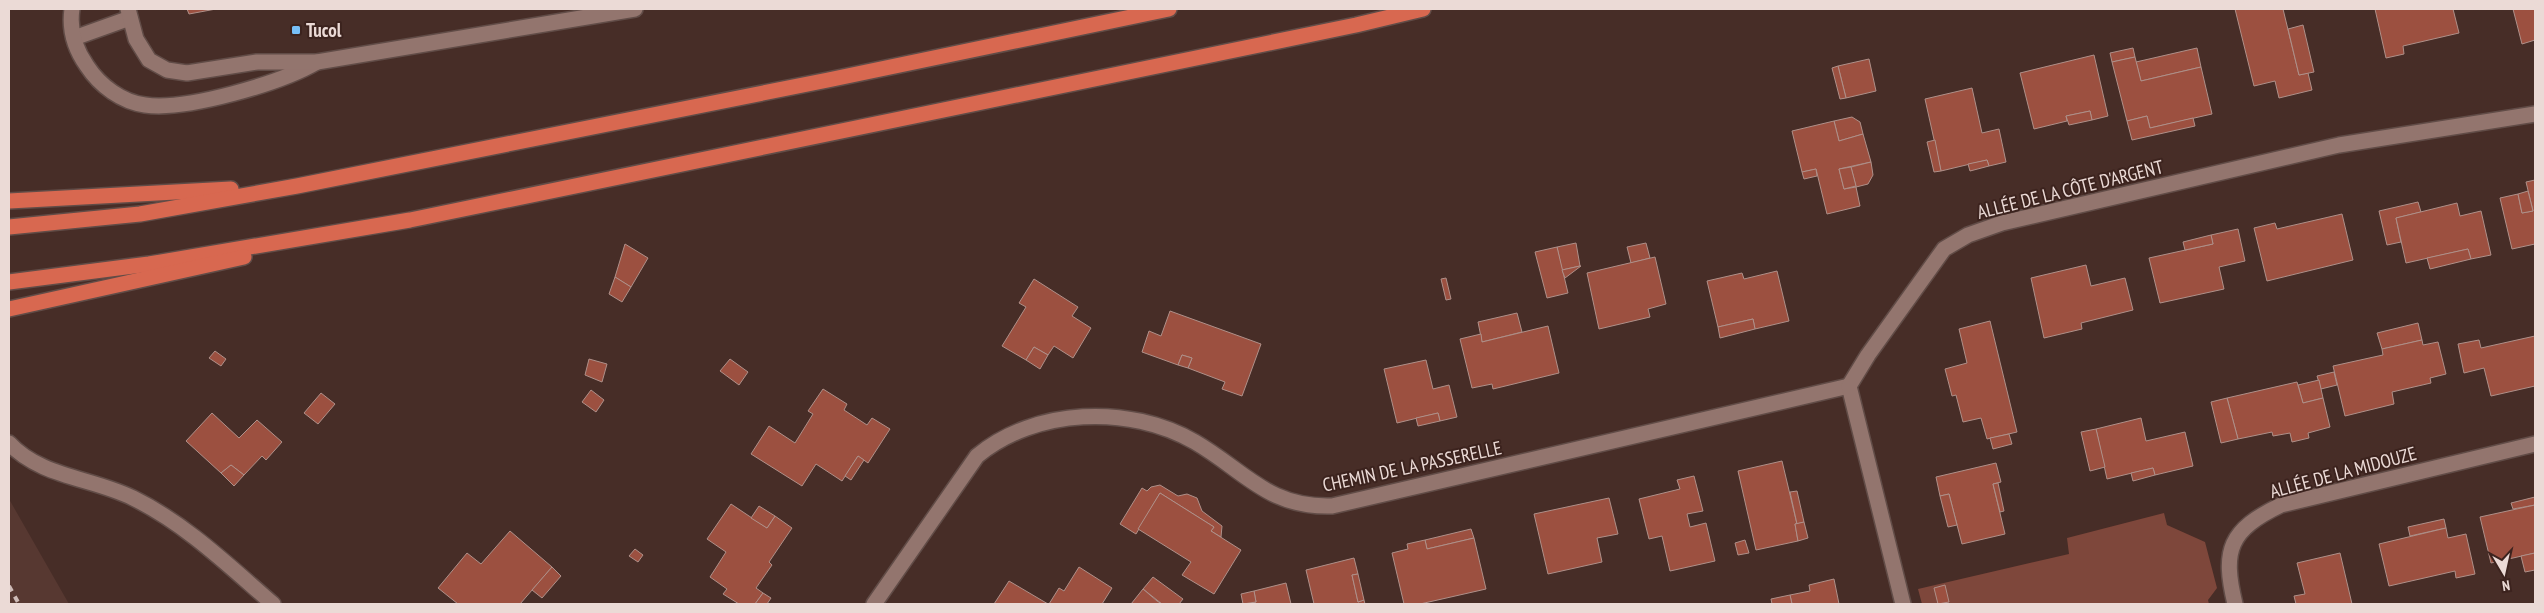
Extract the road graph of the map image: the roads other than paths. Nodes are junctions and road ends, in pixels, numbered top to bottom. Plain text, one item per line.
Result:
1 (72, 9) edge
2 (635, 9) edge
3 (1169, 9) edge
4 (1423, 9) edge
5 (129, 13) edge
6 (74, 38) junction
7 (317, 62) junction
8 (2535, 114) edge
9 (297, 186) junction
10 (9, 201) edge
11 (410, 220) junction
12 (9, 227) edge
13 (9, 282) edge
14 (9, 309) edge
15 (1849, 386) junction
16 (9, 443) edge
17 (2535, 444) edge
18 (272, 604) edge
19 (874, 604) edge
20 (1902, 604) edge
21 (2235, 604) edge

1 - 6 street
2 - 7 street
3 - 9 highway
4 - 11 highway
5 - 6 street
5 - 7 street
6 - 7 street
8 - 15 street, ALLÉE DE LA CÔTE D'ARGENT
9 - 10 highway
9 - 12 highway
11 - 13 highway
11 - 14 highway
15 - 19 street, CHEMIN DE LA PASSERELLE
15 - 20 street
16 - 18 street
17 - 21 street, ALLÉE DE LA MIDOUZE

